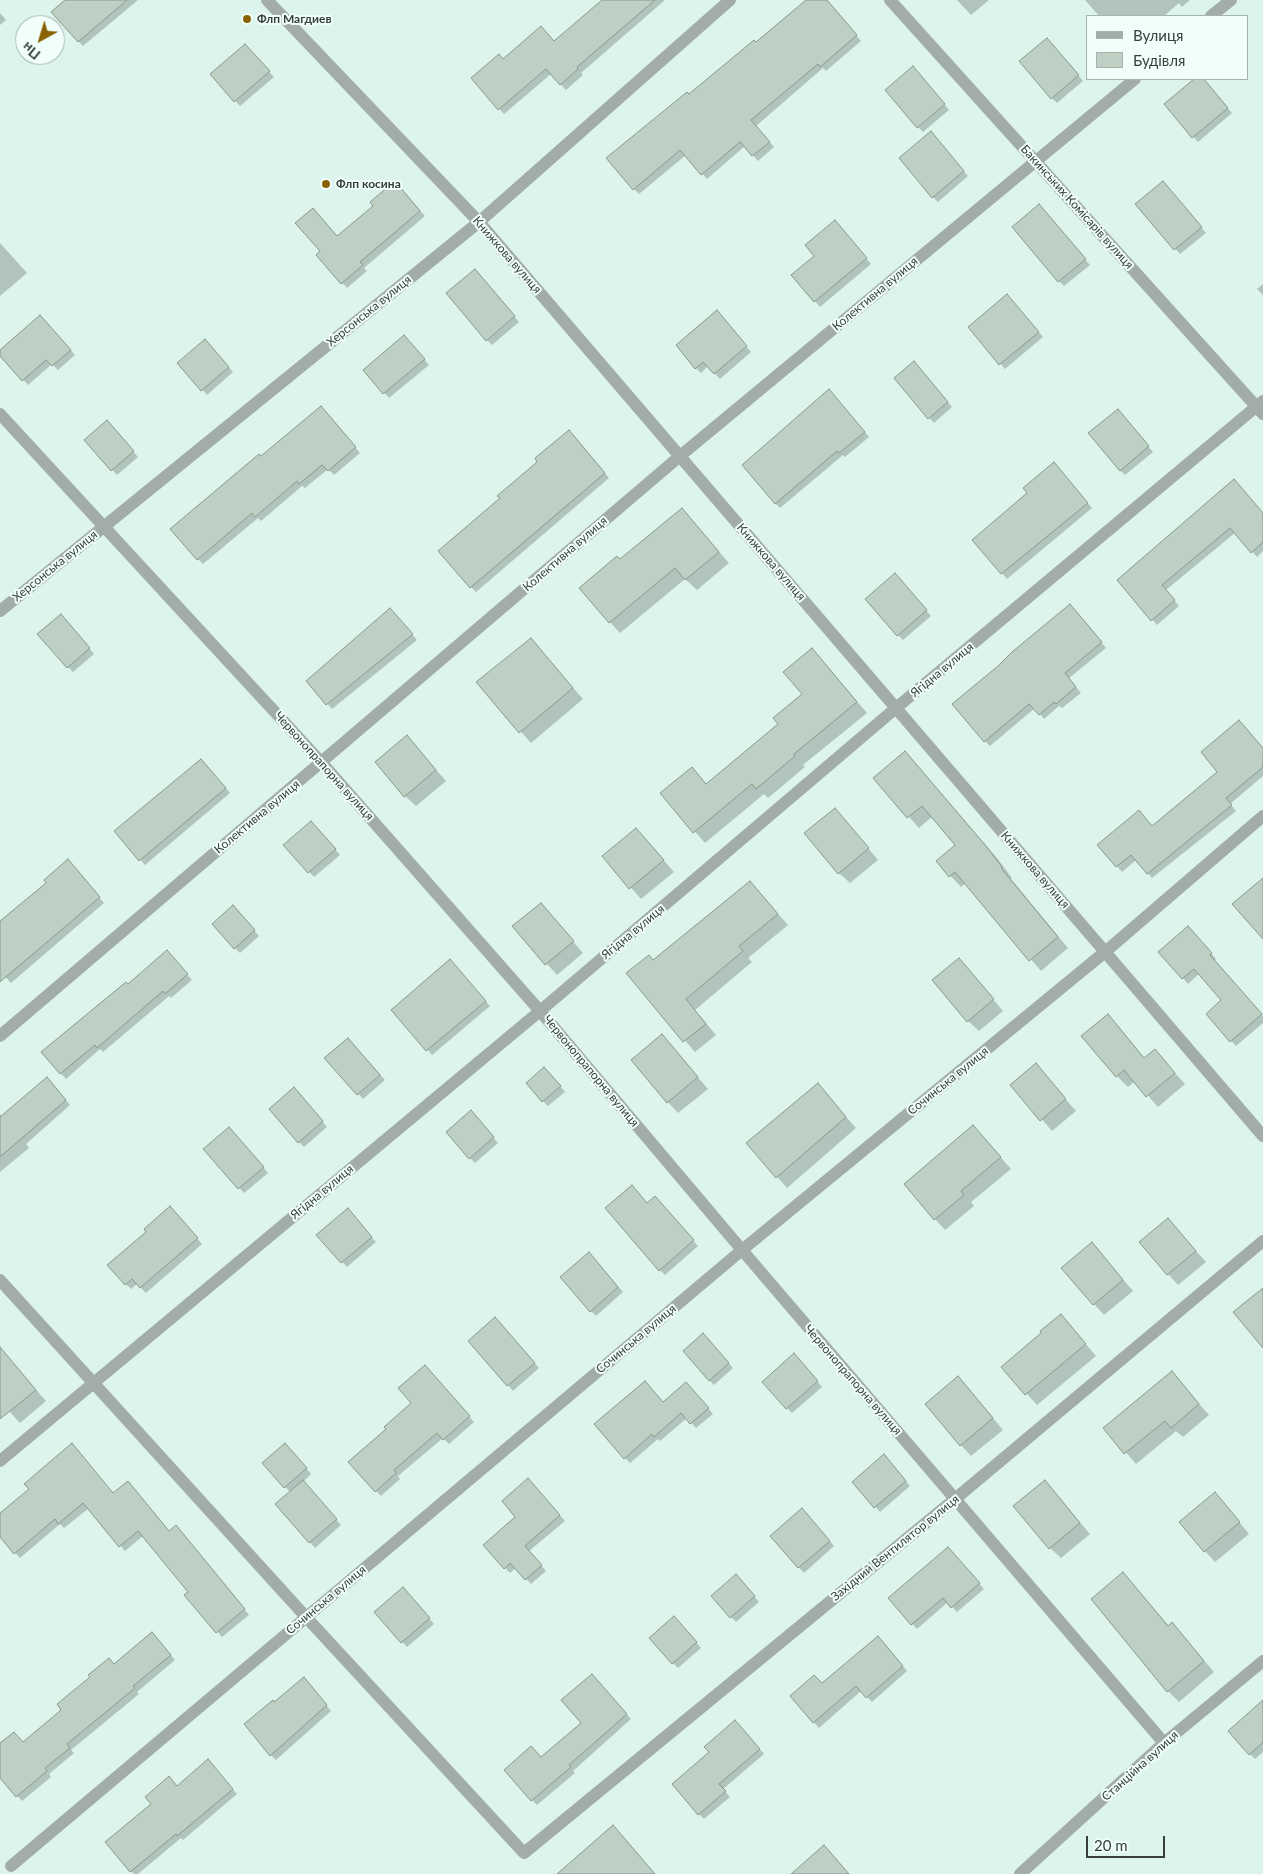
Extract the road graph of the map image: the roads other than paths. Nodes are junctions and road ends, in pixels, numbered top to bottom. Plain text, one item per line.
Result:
1 (267, 0) edge
2 (730, 0) edge
3 (890, 0) edge
4 (1231, 0) edge
5 (1212, 15) edge
6 (1134, 80) edge
7 (1035, 161) junction
8 (479, 222) junction
9 (1261, 407) edge
10 (0, 414) edge
11 (680, 456) junction
12 (103, 526) junction
13 (0, 611) edge
14 (896, 708) junction
15 (321, 762) junction
16 (1263, 816) edge
17 (1105, 952) junction
18 (540, 1011) junction
19 (0, 1036) edge
20 (1263, 1136) edge
21 (1263, 1241) edge
22 (742, 1250) junction
23 (0, 1280) edge
24 (93, 1382) junction
25 (0, 1461) edge
26 (956, 1499) junction
27 (306, 1617) junction
28 (1263, 1661) edge
29 (1164, 1743) junction
30 (11, 1866) dead end
31 (1020, 1874) edge

1 - 8 street, Книжкова вулиця
2 - 8 street, Херсонська вулиця
3 - 7 street, Бакинських Комісарів вулиця
4 - 5 street
6 - 7 street, Колективна вулиця
7 - 9 street, Бакинських Комісарів вулиця
7 - 11 street, Колективна вулиця
8 - 11 street, Книжкова вулиця
8 - 12 street, Херсонська вулиця
9 - 14 street, Ягідна вулиця
10 - 12 street, Червонопрапорна вулиця
11 - 14 street, Книжкова вулиця
11 - 15 street, Колективна вулиця
12 - 13 street, Херсонська вулиця
12 - 15 street, Червонопрапорна вулиця
14 - 17 street, Книжкова вулиця
14 - 18 street, Ягідна вулиця
15 - 18 street, Червонопрапорна вулиця
15 - 19 street, Колективна вулиця
16 - 17 street, Сочинська вулиця
17 - 20 street, Книжкова вулиця
17 - 22 street, Сочинська вулиця
18 - 22 street, Червонопрапорна вулиця
18 - 24 street, Ягідна вулиця
21 - 26 street, Західний Вентилятор вулиця
22 - 26 street, Червонопрапорна вулиця
22 - 27 street, Сочинська вулиця
23 - 24 street
24 - 25 street, Ягідна вулиця
24 - 27 street
26 - 27 street, Західний Вентилятор вулиця
26 - 29 street, Червонопрапорна вулиця
27 - 30 street, Сочинська вулиця
28 - 29 street, Станційна вулиця
29 - 31 street, Станційна вулиця

